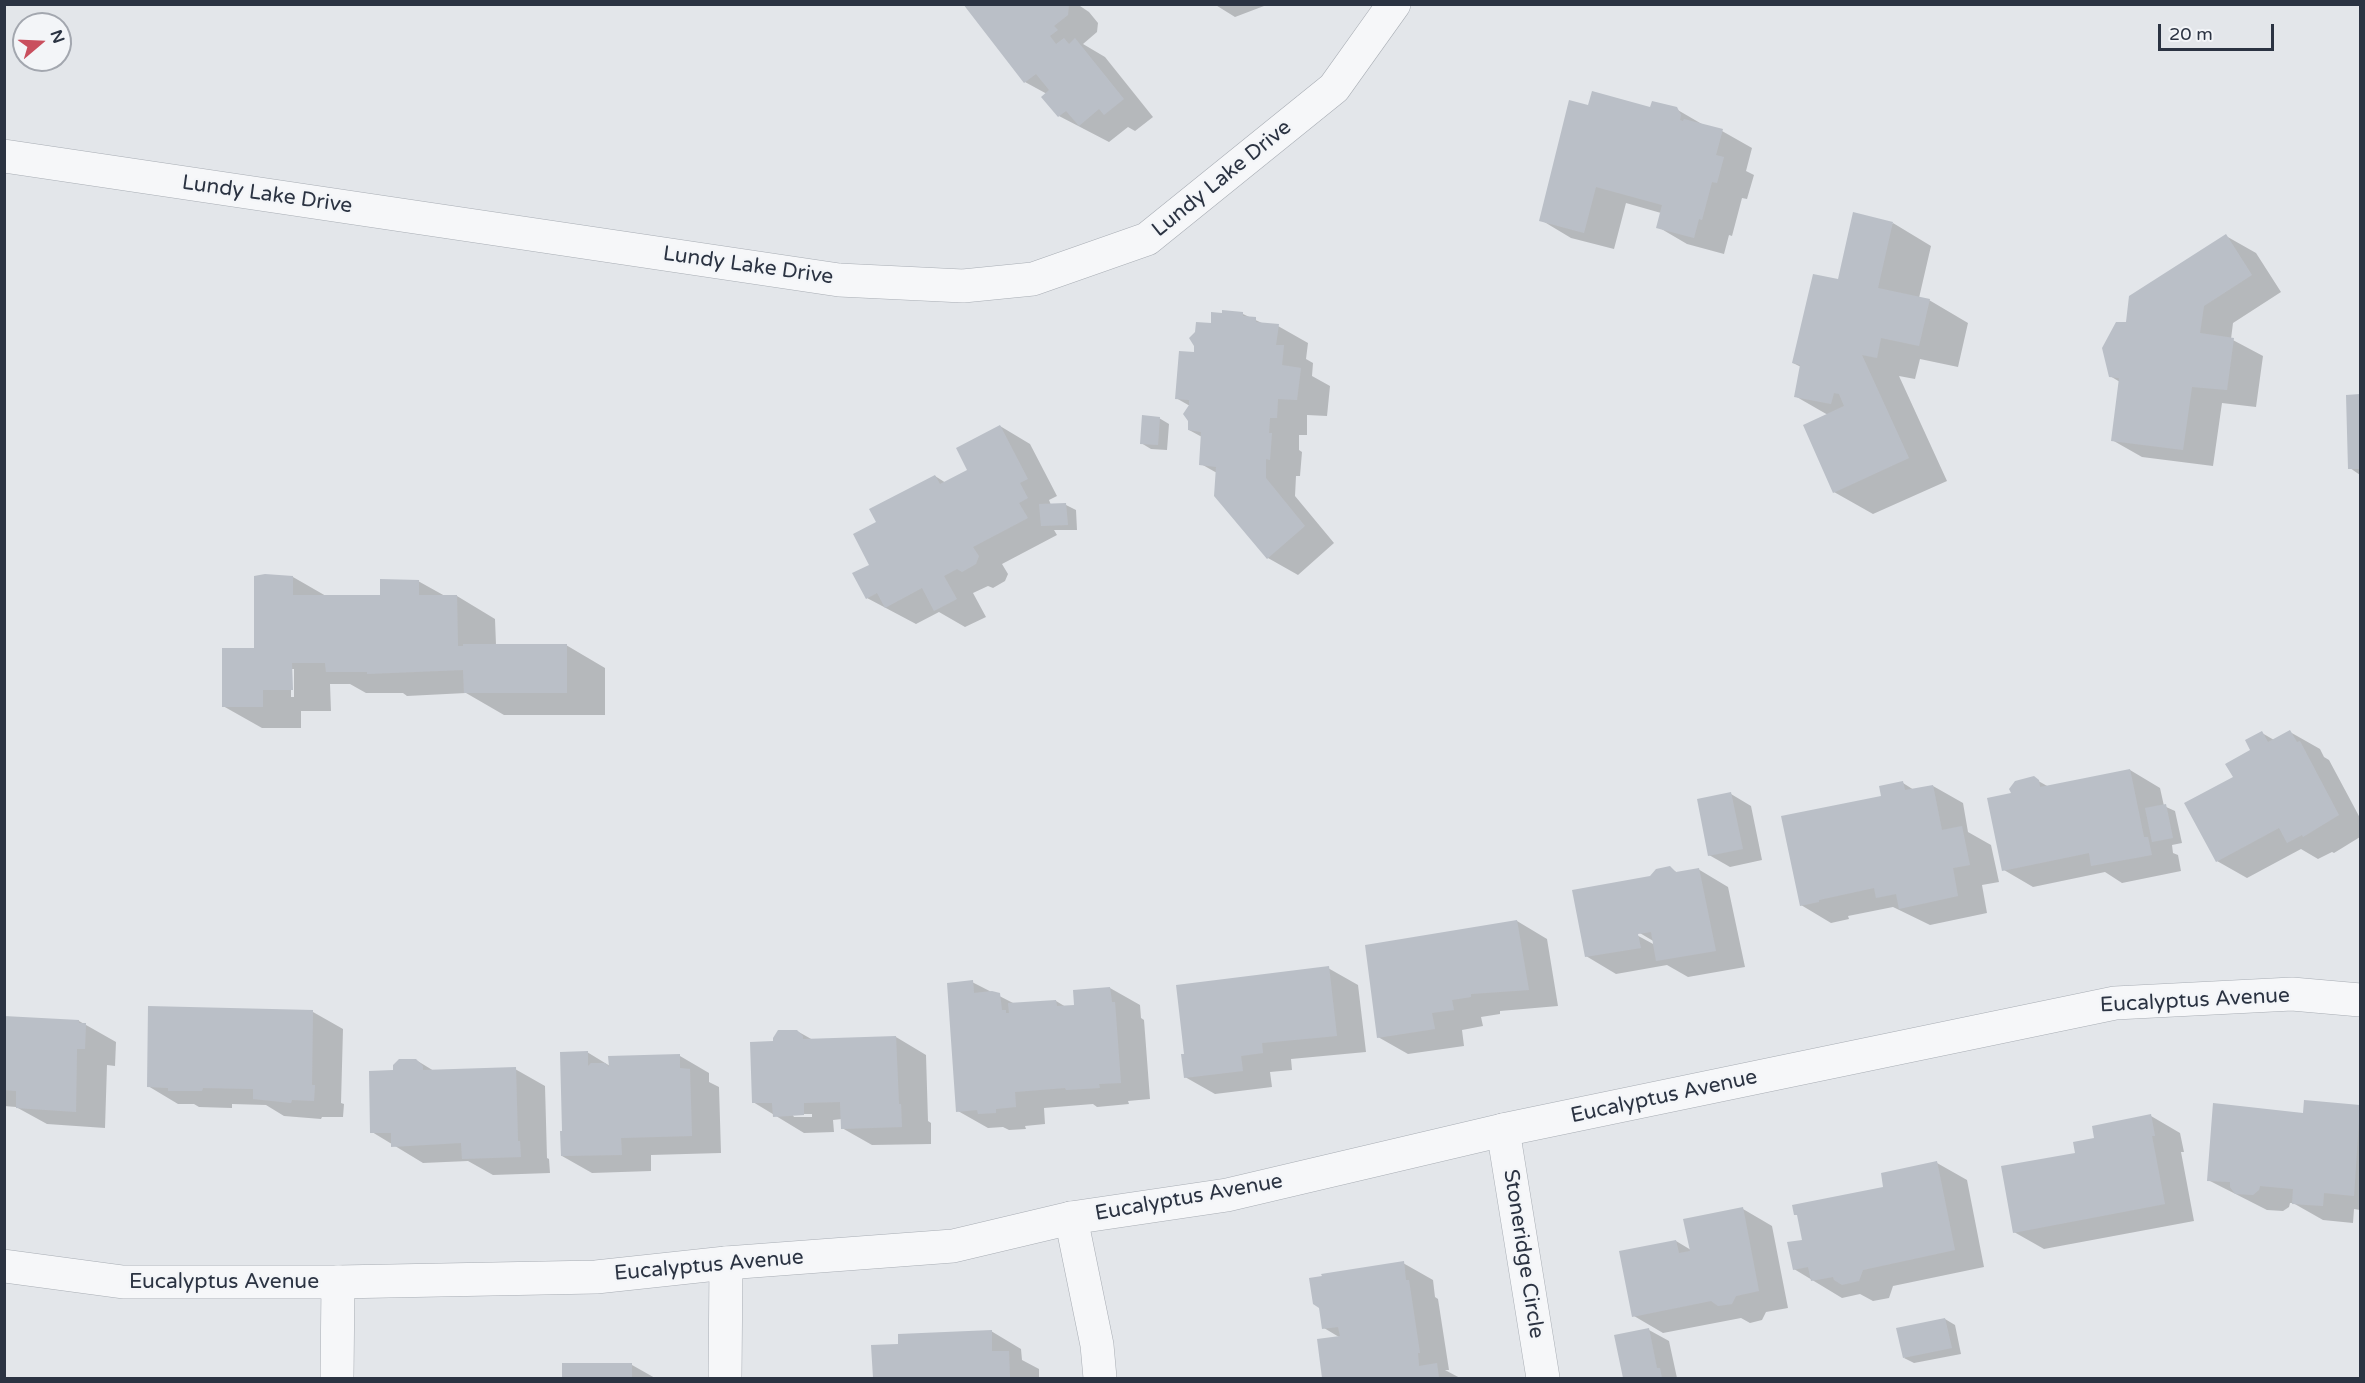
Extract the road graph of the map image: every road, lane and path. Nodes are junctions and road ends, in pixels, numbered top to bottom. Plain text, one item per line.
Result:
1 (1394, 4) edge
2 (4, 156) edge
3 (2361, 1000) edge
4 (1503, 1130) junction
5 (1071, 1218) junction
6 (726, 1263) junction
7 (4, 1266) edge
8 (338, 1282) junction
9 (337, 1378) edge
10 (725, 1378) edge
11 (1100, 1378) edge
12 (1543, 1378) edge

1 - 2 street, Lundy Lake Drive
3 - 4 street, Eucalyptus Avenue
4 - 5 street, Eucalyptus Avenue
4 - 12 street, Stoneridge Circle
5 - 6 street, Eucalyptus Avenue
5 - 11 street
6 - 8 street, Eucalyptus Avenue
6 - 10 street
7 - 8 street, Eucalyptus Avenue
8 - 9 street

